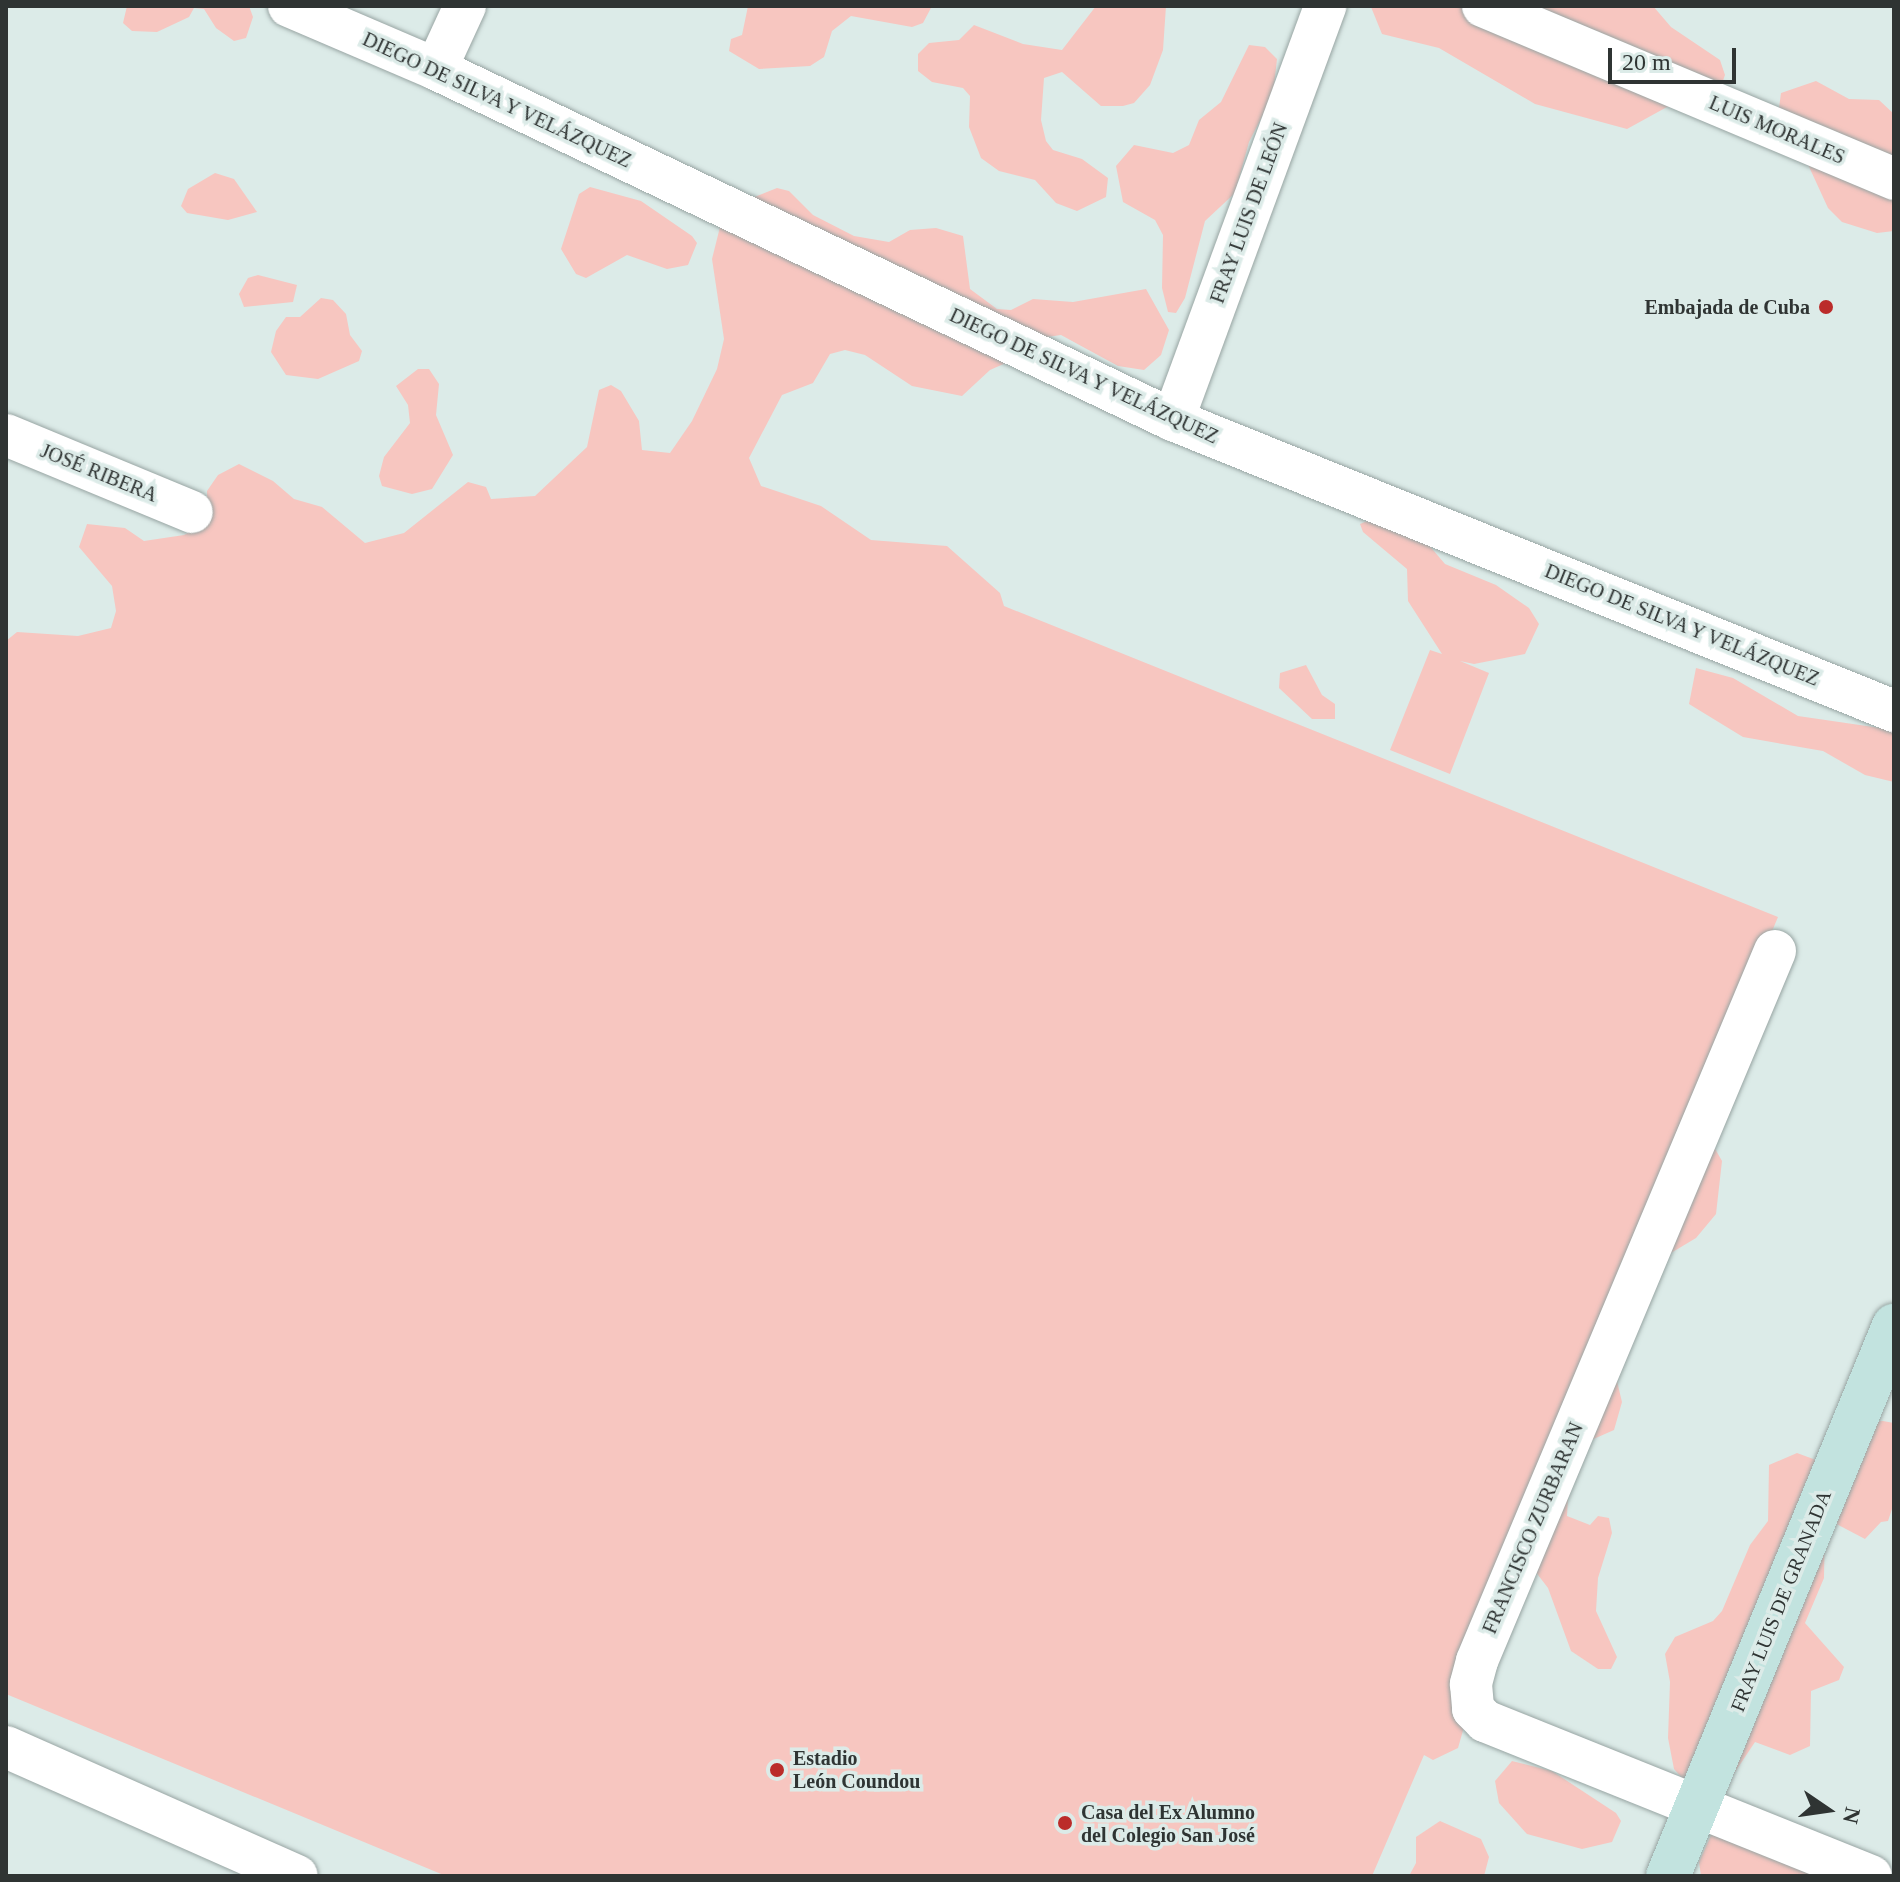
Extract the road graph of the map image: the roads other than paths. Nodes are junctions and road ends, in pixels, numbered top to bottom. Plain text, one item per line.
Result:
1 (289, 6) edge
2 (465, 6) edge
3 (1325, 6) edge
4 (1483, 6) edge
5 (436, 69) junction
6 (1894, 179) edge
7 (1173, 420) junction
8 (6, 435) edge
9 (192, 512) dead end
10 (1894, 711) edge
11 (1775, 951) dead end
12 (1894, 1326) edge
13 (6, 1747) edge
14 (1697, 1806) junction
15 (297, 1876) edge
16 (1668, 1876) edge
17 (1871, 1876) edge

1 - 5 street, DIEGO DE SILVA Y VELÁZQUEZ
2 - 5 street
3 - 7 street, FRAY LUIS DE LEÓN
4 - 6 street, LUIS MORALES
5 - 7 street, DIEGO DE SILVA Y VELÁZQUEZ
7 - 10 street, DIEGO DE SILVA Y VELÁZQUEZ
8 - 9 street, JOSÉ RIBERA
11 - 14 street, FRANCISCO ZURBARAN
12 - 14 street, FRAY LUIS DE GRANADA
13 - 15 street
14 - 16 street, FRAY LUIS DE GRANADA
14 - 17 street, FRANCISCO ZURBARAN

